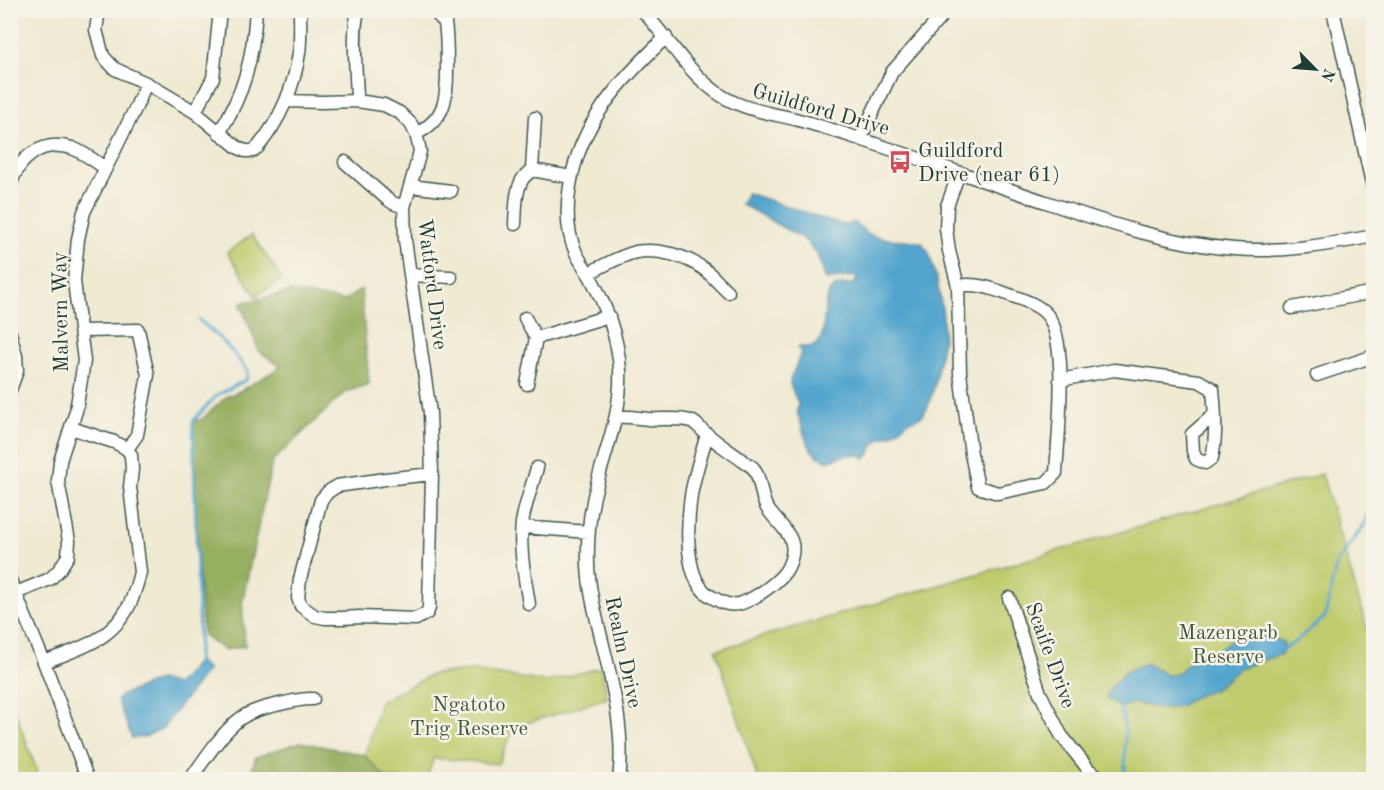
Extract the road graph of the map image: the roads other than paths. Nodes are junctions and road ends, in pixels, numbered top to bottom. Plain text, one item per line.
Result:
1 (99, 10) edge
2 (220, 10) edge
3 (256, 10) edge
4 (300, 10) edge
5 (359, 10) edge
6 (433, 10) edge
7 (642, 10) edge
8 (947, 10) edge
9 (1333, 10) edge
10 (666, 37) junction
11 (146, 83) junction
12 (287, 101) junction
13 (357, 101) junction
14 (195, 112) junction
15 (535, 118) dead end
16 (219, 133) junction
17 (416, 134) junction
18 (860, 139) junction
19 (345, 162) dead end
20 (105, 168) junction
21 (532, 170) junction
22 (959, 172) junction
23 (571, 177) junction
24 (10, 186) edge
25 (410, 186) junction
26 (451, 191) dead end
27 (1374, 192) edge
28 (404, 207) junction
29 (515, 224) dead end
30 (1374, 236) edge
31 (588, 273) junction
32 (410, 274) junction
33 (451, 277) dead end
34 (958, 286) junction
35 (728, 292) dead end
36 (1374, 292) edge
37 (1292, 308) dead end
38 (609, 315) junction
39 (525, 318) dead end
40 (81, 331) junction
41 (10, 333) edge
42 (536, 338) junction
43 (1374, 356) edge
44 (1317, 375) dead end
45 (1060, 380) junction
46 (527, 384) dead end
47 (10, 390) edge
48 (1215, 414) dead end
49 (617, 417) junction
50 (71, 428) junction
51 (707, 435) junction
52 (127, 449) junction
53 (537, 468) dead end
54 (432, 474) junction
55 (522, 527) junction
56 (589, 532) junction
57 (10, 580) edge
58 (16, 593) junction
59 (1009, 598) dead end
60 (529, 604) dead end
61 (44, 662) junction
62 (313, 699) dead end
63 (88, 780) edge
64 (190, 780) edge
65 (619, 780) edge
66 (1104, 780) edge

1 - 11 street
2 - 14 street
3 - 16 street
4 - 12 street
5 - 13 street
6 - 17 street
7 - 10 street, Guildford Drive
8 - 18 street
9 - 27 street
10 - 18 street, Guildford Drive
10 - 23 street, Realm Drive
11 - 14 street
11 - 20 street, Malvern Way
12 - 13 street
12 - 16 street
13 - 17 street
14 - 16 street
15 - 21 street
17 - 25 street, Watford Drive
18 - 22 street, Guildford Drive
19 - 28 street
20 - 24 street
20 - 40 street, Malvern Way
21 - 23 street
21 - 29 street
22 - 30 street, Guildford Drive
22 - 34 street
23 - 31 street, Realm Drive
25 - 26 street
25 - 28 street, Watford Drive
28 - 32 street, Watford Drive
31 - 35 street
31 - 38 street, Realm Drive
32 - 33 street
32 - 54 street, Watford Drive
34 - 45 street
34 - 45 street
36 - 37 street
38 - 42 street
38 - 49 street, Realm Drive
39 - 42 street
40 - 50 street, Malvern Way
40 - 52 street
41 - 47 street
42 - 46 street
43 - 44 street
45 - 48 street
49 - 51 street
49 - 56 street, Realm Drive
50 - 52 street
50 - 58 street, Malvern Way
51 - 51 street
52 - 61 street
53 - 55 street
54 - 54 street, Watford Drive
55 - 56 street
55 - 60 street
56 - 65 street, Realm Drive
57 - 58 street
58 - 61 street
59 - 66 street, Scaife Drive
61 - 63 street
62 - 64 street

